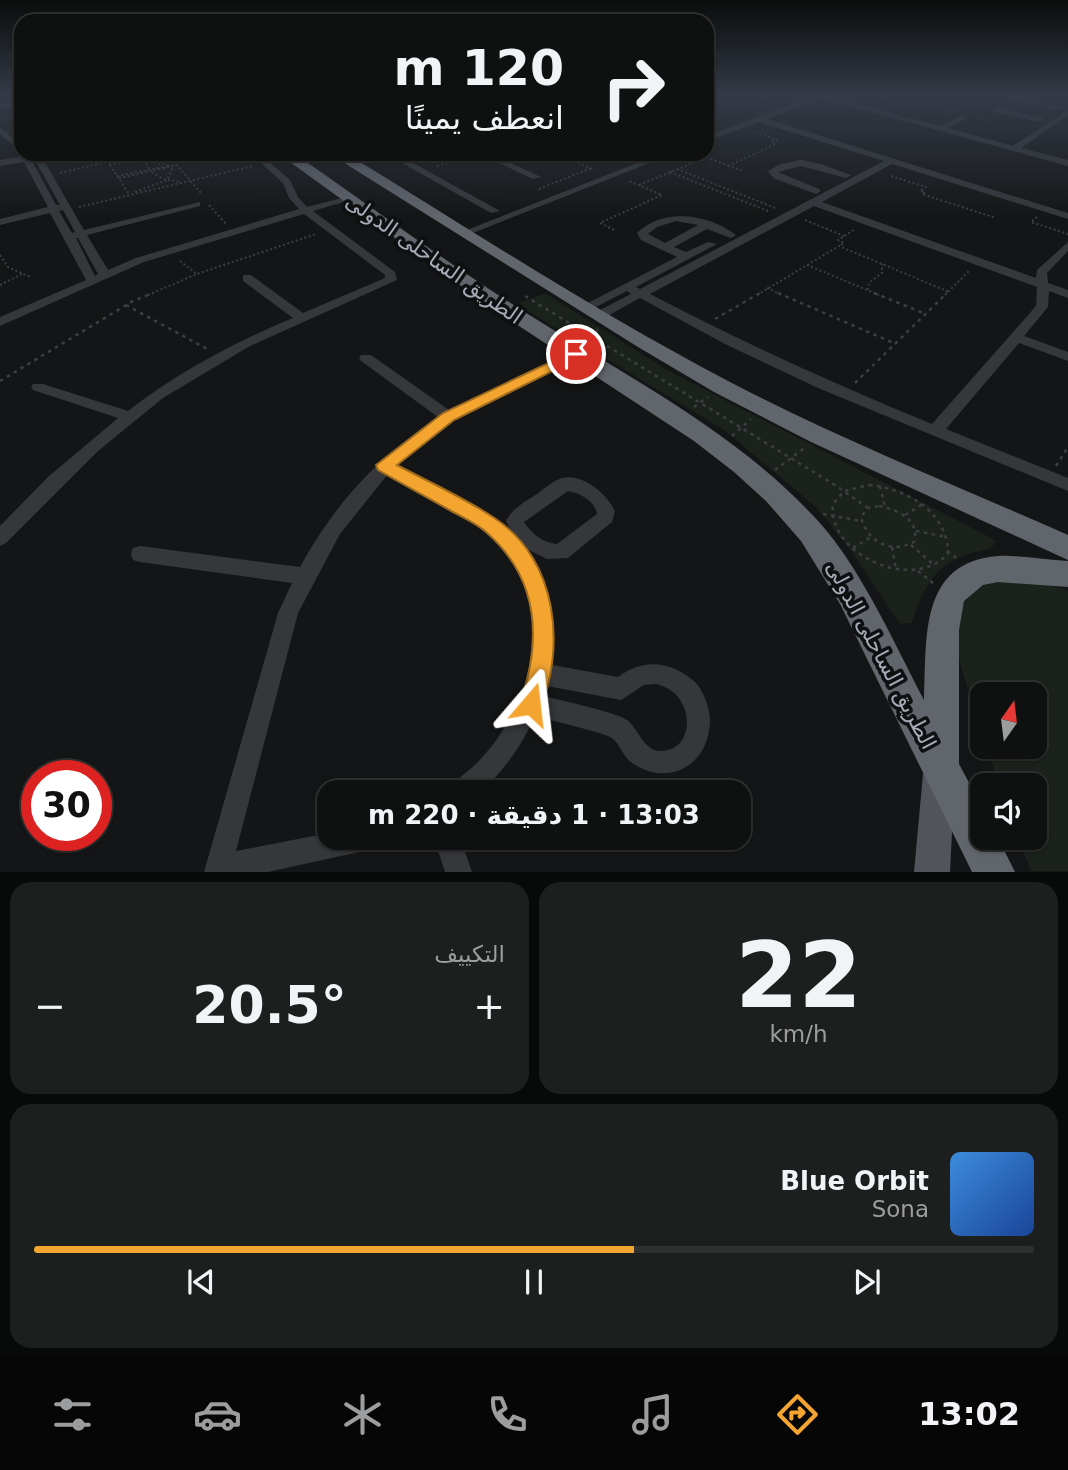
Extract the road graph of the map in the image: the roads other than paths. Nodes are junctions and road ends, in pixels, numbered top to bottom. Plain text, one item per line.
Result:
1 (821, 137) edge
2 (828, 137) edge
3 (969, 137) edge
4 (1031, 137) edge
5 (1014, 149) junction
6 (878, 157) junction
7 (32, 161) edge
8 (35, 161) edge
9 (257, 161) edge
10 (296, 161) edge
11 (348, 161) edge
12 (402, 161) edge
13 (500, 161) edge
14 (622, 161) edge
15 (650, 161) edge
16 (891, 161) junction
17 (1068, 163) edge
18 (825, 168) junction
19 (815, 173) dead end
20 (846, 175) junction
21 (536, 177) dead end
22 (805, 178) dead end
23 (796, 183) junction
24 (343, 196) junction
25 (815, 197) junction
26 (201, 202) road end
27 (1037, 204) junction
28 (68, 208) junction
29 (54, 209) junction
30 (298, 209) junction
31 (1068, 210) edge
32 (495, 211) junction
33 (781, 213) junction
34 (1068, 216) edge
35 (0, 222) edge
36 (706, 225) junction
37 (459, 230) junction
38 (82, 233) junction
39 (731, 235) junction
40 (69, 236) junction
41 (1068, 245) edge
42 (665, 247) junction
43 (687, 257) junction
44 (102, 271) junction
45 (90, 276) junction
46 (247, 278) dead end
47 (386, 283) junction
48 (1041, 285) junction
49 (635, 290) junction
50 (1068, 294) edge
51 (600, 314) junction
52 (0, 315) edge
53 (302, 318) junction
54 (0, 322) edge
55 (1016, 337) junction
56 (578, 346) junction
57 (1068, 357) edge
58 (366, 358) dead end
59 (38, 387) dead end
60 (128, 416) junction
61 (449, 416) junction
62 (934, 432) junction
63 (384, 465) junction
64 (1068, 485) edge
65 (0, 538) edge
66 (524, 545) junction
67 (1068, 548) edge
68 (140, 554) dead end
69 (1068, 574) edge
70 (303, 576) junction
71 (541, 674) junction
72 (531, 704) junction
73 (940, 765) junction
74 (478, 780) edge
75 (317, 849) edge
76 (451, 850) edge
77 (217, 870) edge
78 (459, 872) edge
79 (932, 872) edge
80 (995, 872) edge

1 - 6 street
2 - 27 street
3 - 5 street
4 - 5 street
5 - 17 street
6 - 16 street
6 - 20 street
7 - 29 street
8 - 28 street
9 - 30 street
10 - 24 highway, الطريق الساحلى الدولى
11 - 37 highway, الطريق الساحلى الدولى
12 - 32 street
13 - 21 street
14 - 32 street
15 - 37 street
16 - 25 street
16 - 27 street
18 - 19 street
18 - 20 street
18 - 23 street
20 - 25 street
22 - 23 street
23 - 25 street
24 - 30 street
24 - 56 highway, الطريق الساحلى الدولى
25 - 33 street
25 - 48 street
26 - 38 street
27 - 31 street
27 - 34 street
28 - 29 street
28 - 38 street
29 - 35 street
29 - 40 street
30 - 44 street
30 - 44 street
30 - 47 street
30 - 47 street
32 - 37 street
33 - 39 street
33 - 49 street
36 - 39 street
36 - 42 street
36 - 42 street
37 - 51 highway, الطريق الساحلى الدولى
38 - 40 street
38 - 44 street
39 - 43 street
40 - 45 street
41 - 48 street
42 - 43 street
43 - 49 street
44 - 45 street
45 - 52 street
45 - 54 street
46 - 53 street
47 - 53 street
48 - 50 street
48 - 55 street
49 - 51 street
49 - 62 street
51 - 67 highway, الطريق الساحلى الدولى
53 - 60 street
55 - 57 street
55 - 62 street
56 - 61 street
56 - 73 highway, الطريق الساحلى الدولى
58 - 61 street
59 - 60 street
60 - 65 street
61 - 63 street
62 - 64 street
63 - 66 street
63 - 70 street
66 - 66 street
66 - 71 street
68 - 70 street
69 - 73 highway
70 - 77 street
71 - 72 street
71 - 72 street
72 - 74 street
73 - 79 main road
73 - 80 highway, الطريق الساحلى الدولى
75 - 77 street
76 - 78 street

